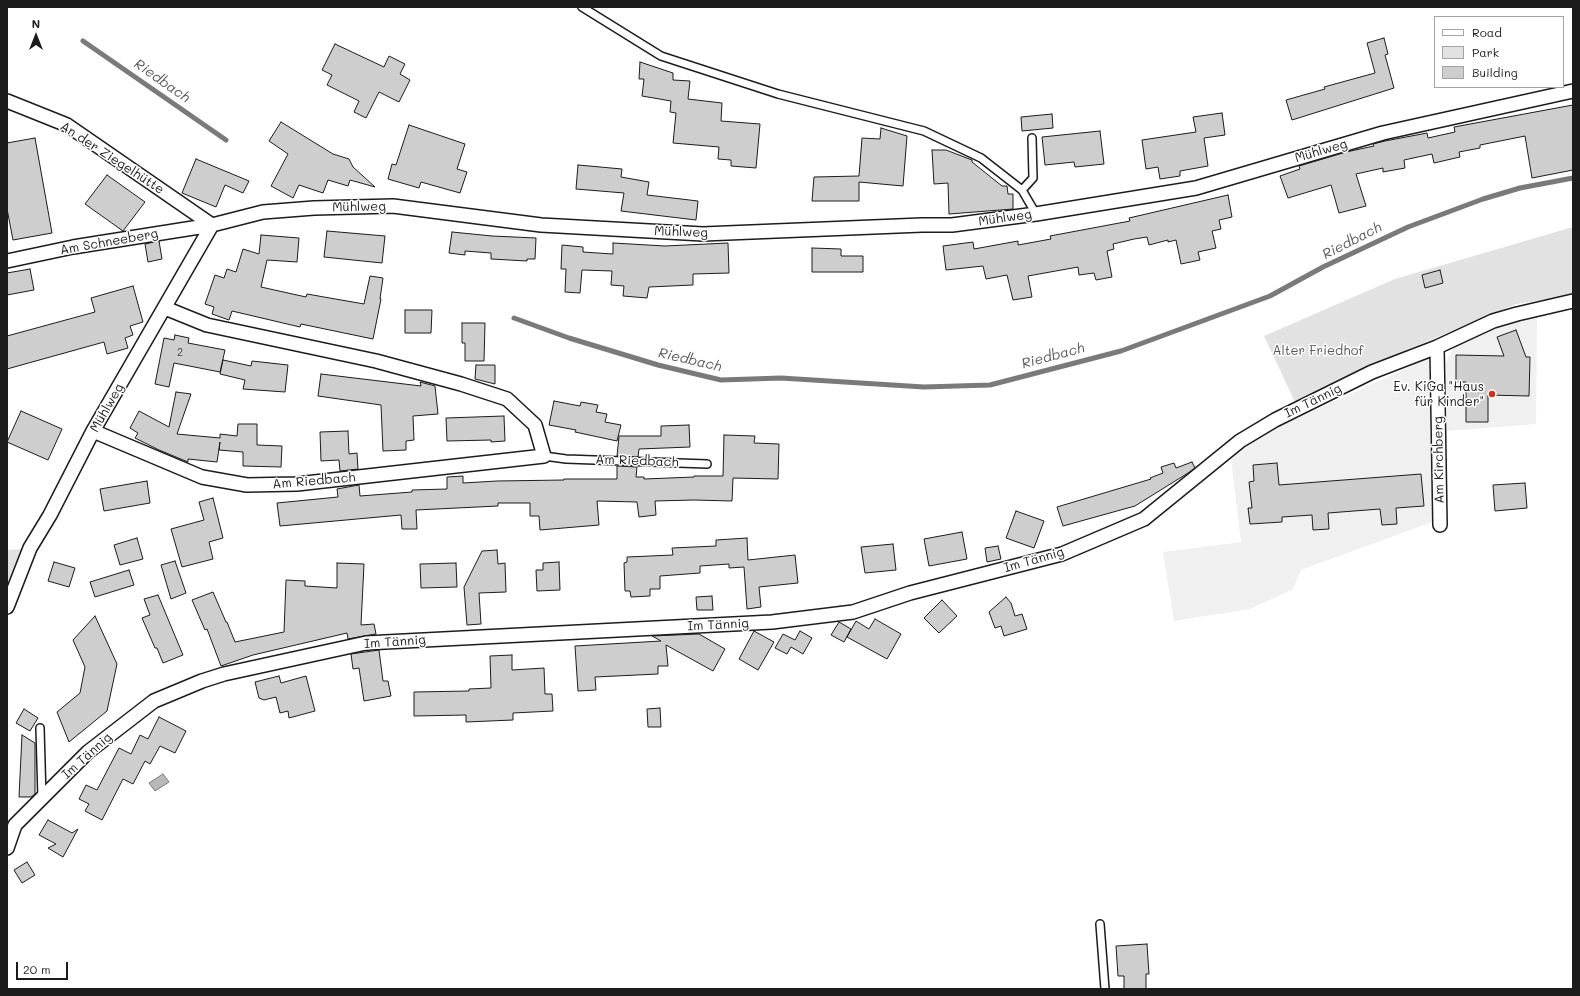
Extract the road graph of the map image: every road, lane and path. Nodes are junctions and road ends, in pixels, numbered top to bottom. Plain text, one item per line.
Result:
1 (582, 7) edge
2 (1573, 91) edge
3 (7, 101) edge
4 (1032, 138) dead end
5 (1022, 190) junction
6 (1036, 214) junction
7 (212, 225) junction
8 (7, 260) edge
9 (1573, 301) edge
10 (165, 308) junction
11 (1437, 347) junction
12 (93, 431) junction
13 (544, 456) junction
14 (707, 464) dead end
15 (1440, 525) dead end
16 (7, 608) edge
17 (40, 728) dead end
18 (42, 799) junction
19 (7, 848) edge
20 (1100, 924) dead end
21 (1105, 989) edge

1 - 5 lane
2 - 6 street, Mühlweg
3 - 7 street, An der Ziegelhütte
4 - 5 lane
5 - 6 lane
6 - 7 street, Mühlweg
7 - 8 street, Am Schneeberg
7 - 10 street, Mühlweg
9 - 11 street
10 - 12 street, Mühlweg
10 - 13 street
11 - 15 street, Am Kirchberg
11 - 18 street, Im Tännig
12 - 13 street, Am Riedbach
12 - 16 street, Mühlweg
13 - 14 lane, Am Riedbach
17 - 18 lane
18 - 19 street, Im Tännig
20 - 21 lane

